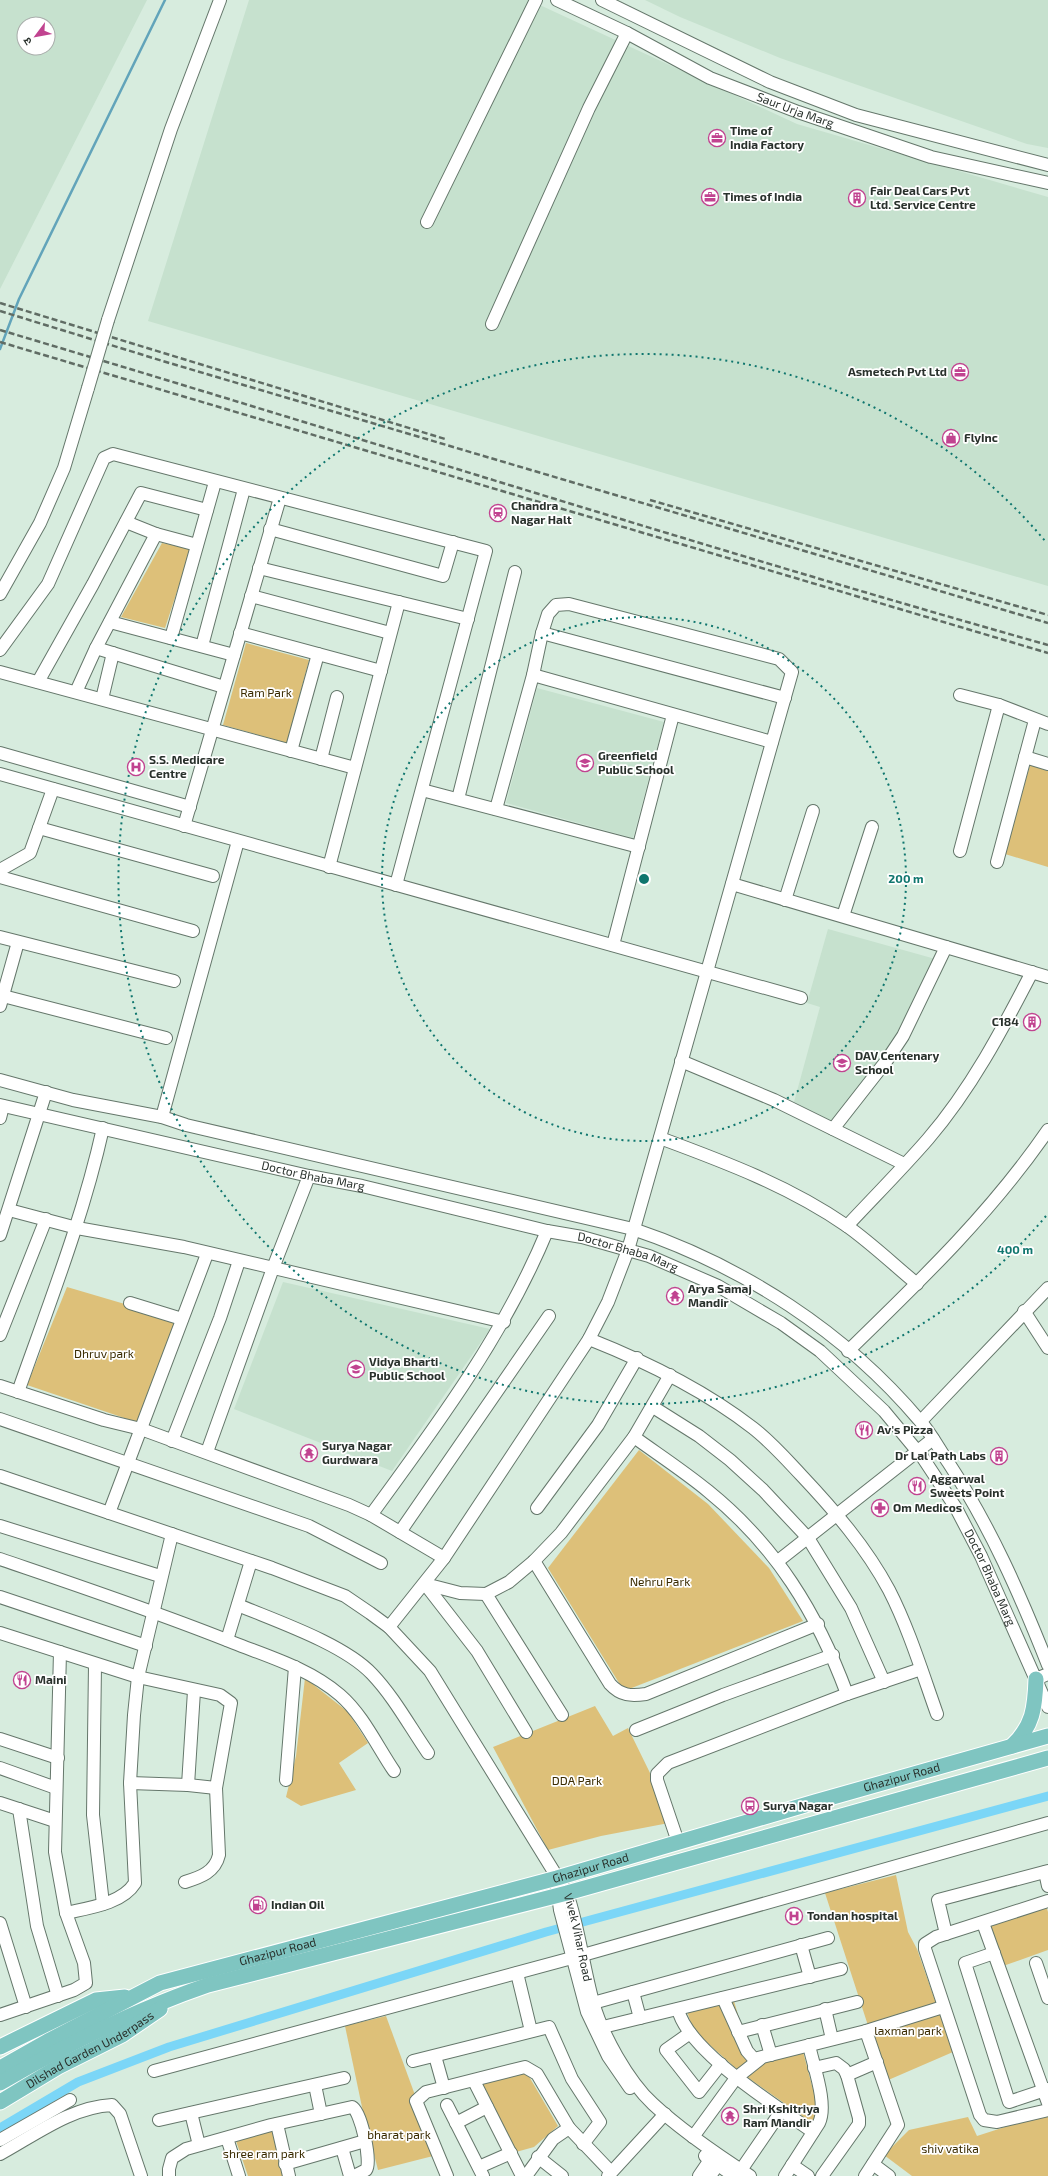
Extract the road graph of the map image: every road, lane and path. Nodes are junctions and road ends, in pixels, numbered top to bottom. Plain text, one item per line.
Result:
1 (220, 0) edge
2 (536, 0) edge
3 (557, 0) edge
4 (602, 0) edge
5 (627, 33) junction
6 (1048, 165) edge
7 (1048, 183) edge
8 (427, 222) dead end
9 (492, 324) dead end
10 (215, 482) junction
11 (244, 489) junction
12 (280, 498) junction
13 (207, 510) junction
14 (126, 522) junction
15 (270, 529) junction
16 (156, 534) junction
17 (453, 542) junction
18 (197, 545) junction
19 (259, 568) junction
20 (515, 572) dead end
21 (0, 594) edge
22 (251, 596) junction
23 (400, 602) junction
24 (468, 619) junction
25 (110, 622) junction
26 (240, 632) junction
27 (390, 633) junction
28 (542, 633) junction
29 (171, 638) junction
30 (202, 646) junction
31 (96, 648) junction
32 (0, 650) edge
33 (114, 653) junction
34 (318, 654) junction
35 (234, 655) junction
36 (381, 671) junction
37 (0, 672) edge
38 (533, 675) junction
39 (38, 682) junction
40 (224, 687) junction
41 (76, 692) junction
42 (960, 695) dead end
43 (337, 697) dead end
44 (785, 698) junction
45 (102, 699) junction
46 (999, 706) junction
47 (673, 715) junction
48 (1035, 720) junction
49 (1048, 724) edge
50 (212, 729) junction
51 (772, 742) junction
52 (291, 751) junction
53 (0, 753) edge
54 (1025, 757) junction
55 (321, 759) junction
56 (1048, 764) edge
57 (355, 768) junction
58 (0, 774) edge
59 (53, 790) junction
60 (422, 790) junction
61 (458, 799) junction
62 (190, 807) junction
63 (496, 809) junction
64 (813, 811) dead end
65 (184, 826) junction
66 (872, 827) dead end
67 (39, 828) junction
68 (238, 841) junction
69 (639, 847) junction
70 (960, 851) dead end
71 (997, 862) dead end
72 (329, 867) junction
73 (0, 870) edge
74 (213, 876) dead end
75 (0, 877) edge
76 (732, 884) junction
77 (396, 885) junction
78 (785, 900) junction
79 (843, 916) junction
80 (193, 931) dead end
81 (0, 937) edge
82 (18, 942) junction
83 (614, 945) junction
84 (946, 947) junction
85 (707, 971) junction
86 (1032, 972) junction
87 (1048, 977) edge
88 (174, 981) dead end
89 (801, 998) dead end
90 (1, 1001) edge
91 (166, 1038) dead end
92 (681, 1061) junction
93 (0, 1080) edge
94 (46, 1092) junction
95 (2, 1105) edge
96 (40, 1113) junction
97 (162, 1117) junction
98 (0, 1118) edge
99 (104, 1128) junction
100 (832, 1129) junction
101 (1048, 1130) edge
102 (660, 1138) junction
103 (904, 1164) junction
104 (309, 1176) junction
105 (9, 1210) junction
106 (46, 1219) junction
107 (847, 1226) junction
108 (77, 1228) junction
109 (634, 1229) junction
110 (547, 1231) junction
111 (0, 1234) edge
112 (628, 1250) junction
113 (207, 1254) junction
114 (239, 1261) junction
115 (273, 1268) junction
116 (917, 1284) junction
117 (1048, 1288) edge
118 (130, 1303) dead end
119 (1024, 1311) junction
120 (548, 1316) dead end
121 (182, 1319) junction
122 (504, 1322) junction
123 (0, 1335) edge
124 (589, 1339) junction
125 (1048, 1348) edge
126 (848, 1351) junction
127 (637, 1358) junction
128 (670, 1375) junction
129 (0, 1386) edge
130 (18, 1392) junction
131 (653, 1407) junction
132 (0, 1419) edge
133 (921, 1421) junction
134 (141, 1429) junction
135 (634, 1437) junction
136 (933, 1439) junction
137 (172, 1441) junction
138 (207, 1452) junction
139 (918, 1452) junction
140 (129, 1462) junction
141 (0, 1476) edge
142 (537, 1508) dead end
143 (109, 1513) junction
144 (838, 1514) junction
145 (371, 1515) junction
146 (0, 1526) edge
147 (400, 1532) junction
148 (172, 1534) junction
149 (808, 1538) junction
150 (444, 1558) junction
151 (0, 1559) edge
152 (251, 1561) junction
153 (534, 1561) junction
154 (778, 1561) junction
155 (382, 1563) dead end
156 (160, 1576) junction
157 (426, 1584) junction
158 (486, 1594) junction
159 (0, 1597) edge
160 (238, 1605) junction
161 (152, 1611) junction
162 (818, 1624) junction
163 (389, 1627) junction
164 (0, 1634) edge
165 (227, 1640) junction
166 (146, 1646) junction
167 (60, 1652) junction
168 (833, 1655) junction
169 (96, 1665) junction
170 (1048, 1665) edge
171 (295, 1667) junction
172 (921, 1669) junction
173 (138, 1677) junction
174 (1042, 1677) edge
175 (884, 1682) junction
176 (194, 1691) junction
177 (848, 1694) junction
178 (1048, 1707) edge
179 (937, 1714) dead end
180 (562, 1715) dead end
181 (636, 1730) dead end
182 (526, 1732) dead end
183 (1048, 1736) edge
184 (0, 1739) edge
185 (1011, 1747) junction
186 (428, 1753) dead end
187 (58, 1758) junction
188 (1048, 1758) edge
189 (0, 1768) edge
190 (394, 1771) dead end
191 (286, 1780) dead end
192 (130, 1783) junction
193 (188, 1785) junction
194 (56, 1788) junction
195 (216, 1788) junction
196 (0, 1803) edge
197 (19, 1809) junction
198 (55, 1821) junction
199 (1048, 1823) edge
200 (678, 1842) junction
201 (1046, 1871) edge
202 (557, 1878) junction
203 (185, 1882) dead end
204 (1048, 1886) edge
205 (562, 1894) junction
206 (1048, 1901) edge
207 (103, 1904) junction
208 (66, 1913) junction
209 (983, 1923) junction
210 (0, 1927) edge
211 (946, 1934) junction
212 (828, 1938) dead end
213 (801, 1945) junction
214 (994, 1953) junction
215 (578, 1956) junction
216 (1036, 1963) dead end
217 (841, 1969) dead end
218 (517, 1973) junction
219 (810, 1977) junction
220 (633, 1992) junction
221 (179, 1995) junction
222 (58, 1996) junction
223 (134, 1996) junction
224 (724, 1998) junction
225 (1048, 1998) edge
226 (857, 2002) dead end
227 (593, 2003) junction
228 (26, 2007) junction
229 (943, 2007) junction
230 (825, 2009) junction
231 (678, 2010) junction
232 (0, 2015) edge
233 (640, 2018) junction
234 (762, 2025) junction
235 (603, 2027) junction
236 (531, 2031) junction
237 (866, 2031) junction
238 (738, 2032) junction
239 (690, 2033) junction
240 (832, 2039) junction
241 (809, 2045) junction
242 (0, 2047) edge
243 (435, 2056) junction
244 (766, 2057) junction
245 (413, 2062) dead end
246 (877, 2062) junction
247 (721, 2064) junction
248 (0, 2068) edge
249 (814, 2068) junction
250 (154, 2071) dead end
251 (847, 2075) junction
252 (344, 2078) dead end
253 (736, 2078) junction
254 (474, 2081) junction
255 (0, 2083) edge
256 (315, 2085) junction
257 (444, 2088) junction
258 (1046, 2089) edge
259 (70, 2100) dead end
260 (0, 2102) edge
261 (1048, 2104) edge
262 (447, 2105) dead end
263 (487, 2107) junction
264 (782, 2110) junction
265 (1048, 2110) edge
266 (191, 2113) junction
267 (321, 2114) junction
268 (662, 2117) junction
269 (159, 2120) dead end
270 (456, 2123) junction
271 (277, 2124) junction
272 (569, 2128) junction
273 (813, 2132) junction
274 (227, 2138) junction
275 (693, 2138) junction
276 (0, 2140) edge
277 (365, 2141) junction
278 (583, 2144) junction
279 (199, 2145) junction
280 (342, 2148) junction
281 (511, 2153) junction
282 (0, 2154) edge
283 (538, 2157) junction
284 (716, 2159) junction
285 (873, 2164) junction
286 (792, 2165) junction
287 (287, 2170) edge
288 (481, 2171) edge
289 (609, 2174) edge
290 (742, 2174) edge
291 (237, 2175) edge
292 (141, 2176) edge
293 (169, 2176) edge
294 (350, 2176) edge
295 (354, 2176) edge
296 (447, 2176) edge
297 (522, 2176) edge
298 (526, 2176) edge
299 (562, 2176) edge
300 (699, 2176) edge
301 (710, 2176) edge
302 (785, 2176) edge
303 (808, 2176) edge
304 (822, 2176) edge
305 (865, 2176) edge
306 (890, 2176) edge

1 - 21 street, bridge
2 - 8 street
3 - 5 street, Saur Urja Marg
4 - 6 street, Saur Urja Marg
5 - 7 street, Saur Urja Marg
5 - 9 street
10 - 11 street
10 - 13 street
10 - 32 street
11 - 12 street
11 - 30 street
12 - 15 street
12 - 17 street
13 - 14 street
13 - 18 street
14 - 16 street
14 - 39 street
15 - 17 street
15 - 19 street
16 - 18 street
16 - 25 street
17 - 24 street
18 - 29 street
19 - 22 street
19 - 23 street
20 - 61 street
22 - 26 street
22 - 27 street
23 - 24 street
23 - 27 street
24 - 60 street
25 - 29 street
25 - 31 street
26 - 34 street
26 - 35 street
27 - 36 street
28 - 38 street
28 - 44 street
28 - 44 street
29 - 30 street
30 - 35 street
31 - 33 street
31 - 41 street
33 - 40 street
33 - 45 street
34 - 36 street
34 - 52 street
35 - 40 street
36 - 57 street
37 - 39 street
38 - 47 street
38 - 63 street
39 - 41 street
40 - 50 street
41 - 45 street
42 - 46 street
43 - 55 street
44 - 51 street
45 - 50 street
46 - 48 street
46 - 70 street
47 - 51 street
47 - 69 street
48 - 49 street
48 - 54 street
50 - 52 street
50 - 62 street
51 - 76 street
52 - 55 street
53 - 62 street
54 - 56 street
54 - 71 street
55 - 57 street
57 - 72 street
58 - 59 street
59 - 65 street
59 - 67 street
60 - 61 street
60 - 77 street
61 - 63 street
62 - 65 street
63 - 69 street
64 - 78 street
65 - 68 street
66 - 79 street
67 - 73 street
67 - 74 street
68 - 72 street
68 - 97 street
69 - 83 street
72 - 77 street
75 - 80 street
76 - 78 street
76 - 85 street
77 - 83 street
78 - 79 street
79 - 84 street
81 - 82 street
82 - 88 street
82 - 90 street
83 - 85 street
84 - 86 street
84 - 100 street
85 - 89 street
85 - 92 street
86 - 87 street
86 - 103 street
90 - 91 street
92 - 100 street
92 - 102 street
93 - 94 street, Doctor Bhaba Marg
94 - 96 street
94 - 97 street, Doctor Bhaba Marg
95 - 96 street, Doctor Bhaba Marg
95 - 98 street
96 - 99 street, Doctor Bhaba Marg
96 - 105 street
97 - 109 street, Doctor Bhaba Marg
99 - 104 street, Doctor Bhaba Marg
99 - 108 street
100 - 103 street
101 - 116 street
102 - 107 street
102 - 109 street
103 - 107 street
104 - 110 street, Doctor Bhaba Marg
104 - 115 street
105 - 106 street
105 - 111 street
106 - 108 street
106 - 123 street
107 - 116 street
108 - 113 street
108 - 130 street
109 - 112 street
109 - 126 street, Doctor Bhaba Marg
110 - 112 street, Doctor Bhaba Marg
110 - 122 street
112 - 124 street
112 - 139 street, Doctor Bhaba Marg
113 - 114 street
113 - 121 street
114 - 115 street
114 - 137 street
115 - 122 street
115 - 138 street
116 - 126 street
117 - 119 street
118 - 121 street
119 - 125 street
119 - 133 street
120 - 147 street
121 - 134 street
122 - 145 street
124 - 127 street
124 - 150 street
126 - 133 street, Doctor Bhaba Marg
127 - 128 street
127 - 142 street
128 - 131 street
128 - 144 street
129 - 130 street
130 - 134 street
131 - 135 street
131 - 149 street
132 - 140 street
133 - 136 street, Doctor Bhaba Marg
134 - 137 street
134 - 140 street
135 - 153 street
135 - 154 street
136 - 139 street
136 - 170 street, Doctor Bhaba Marg
137 - 138 street
138 - 145 street
139 - 144 street
139 - 174 street, Doctor Bhaba Marg
140 - 143 street
140 - 155 street
141 - 143 street, Vivek Vihar Road
143 - 148 street, Vivek Vihar Road
144 - 149 street
144 - 172 street
145 - 147 street
146 - 156 street
147 - 150 street
148 - 152 street, Vivek Vihar Road
148 - 156 street
149 - 154 street
149 - 175 street
150 - 157 street
151 - 161 street
152 - 160 street
152 - 163 street, Vivek Vihar Road
153 - 158 street
153 - 162 street
154 - 162 street
156 - 161 street
157 - 158 street
157 - 163 street
157 - 182 street
158 - 180 street
159 - 166 street
160 - 165 street
160 - 186 street
161 - 165 street
161 - 166 street
162 - 168 street
163 - 202 street, Vivek Vihar Road
164 - 167 street
165 - 171 street
166 - 173 street
167 - 169 street
167 - 187 street
168 - 177 street
168 - 181 street
169 - 173 street
169 - 207 street
171 - 190 street
171 - 191 street
172 - 175 street
172 - 179 street
173 - 176 street
173 - 192 street
174 - 178 street, Doctor Bhaba Marg
174 - 185 main road
175 - 177 street
176 - 193 street
176 - 195 street
177 - 200 street
183 - 185 main road, Ghazipur Road
184 - 187 street
185 - 200 main road, Ghazipur Road
187 - 194 street
188 - 205 main road, Ghazipur Road
189 - 194 street
192 - 193 street
192 - 207 street
193 - 195 street
194 - 198 street
195 - 203 street
196 - 197 street
197 - 198 street
197 - 222 street
198 - 208 street
199 - 215 street
200 - 202 main road, Ghazipur Road
201 - 204 street
201 - 211 street
202 - 205 street, Vivek Vihar Road
202 - 223 main road, Ghazipur Road
205 - 215 street, Vivek Vihar Road
205 - 221 main road, Ghazipur Road
206 - 209 street
207 - 208 street
208 - 222 street
209 - 211 street
209 - 214 street
210 - 228 street
211 - 229 street
212 - 213 street
213 - 219 street
213 - 220 street
214 - 258 street
214 - 258 street
215 - 218 street
215 - 227 street, Vivek Vihar Road
215 - 268 street, Vivek Vihar Road
216 - 225 street
217 - 219 street
218 - 236 street
218 - 250 street
219 - 224 street
220 - 227 street
220 - 233 street
221 - 255 main road, Ghazipur Road
221 - 260 main road, Dilshad Garden Underpass
222 - 228 street
223 - 242 main road, Dilshad Garden Underpass
223 - 248 main road, Ghazipur Road
224 - 231 street
224 - 238 street
226 - 230 street
227 - 235 street, Vivek Vihar Road
228 - 232 street
229 - 237 street
229 - 265 street
230 - 234 street
230 - 240 street
231 - 233 street
231 - 239 street
233 - 235 street
234 - 238 street
234 - 244 street
235 - 268 street, Vivek Vihar Road
236 - 243 street
236 - 278 street
237 - 240 street
237 - 246 street
238 - 244 street
239 - 247 street
239 - 247 street
240 - 241 street
241 - 244 street
241 - 249 street
243 - 245 street
243 - 257 street
244 - 253 street
246 - 251 street
246 - 285 street
247 - 253 street
249 - 251 street
249 - 273 street
251 - 304 street
252 - 256 street
253 - 264 street
253 - 275 street
254 - 257 street
254 - 263 street
254 - 272 street
256 - 266 street
256 - 267 street
257 - 296 street
258 - 261 street
259 - 276 street
262 - 270 street
263 - 270 street
263 - 281 street
264 - 273 street
264 - 290 street
266 - 269 street
266 - 279 street
267 - 271 street
267 - 277 street
268 - 275 street, Vivek Vihar Road
268 - 284 street, Vivek Vihar Road
268 - 289 street
270 - 288 street
271 - 274 street
271 - 287 street
272 - 278 street
272 - 283 street
273 - 286 street
274 - 279 street
274 - 291 street
275 - 284 street, Vivek Vihar Road
277 - 280 street
277 - 295 street
278 - 289 street
279 - 293 street
280 - 287 street
280 - 294 street
281 - 288 street
281 - 297 street
282 - 292 street
283 - 298 street
283 - 299 street
284 - 290 street, Vivek Vihar Road
284 - 300 street
284 - 301 street
285 - 305 street
285 - 306 street
286 - 302 street
286 - 303 street

